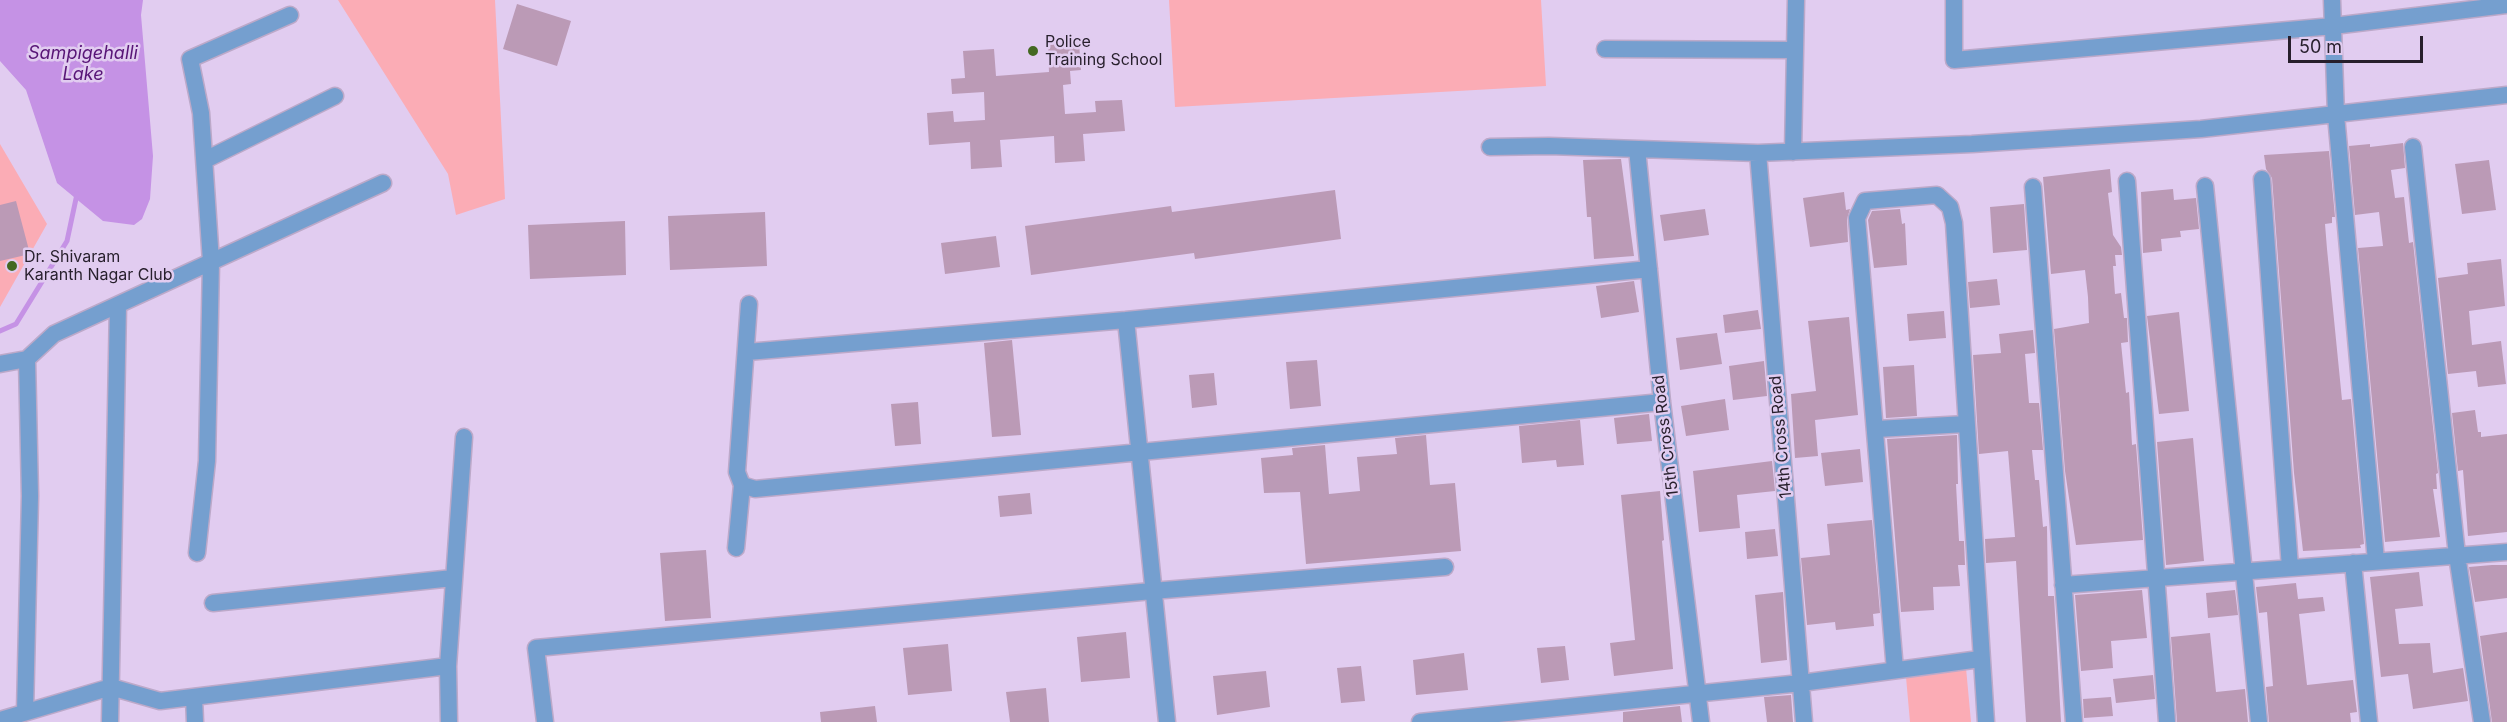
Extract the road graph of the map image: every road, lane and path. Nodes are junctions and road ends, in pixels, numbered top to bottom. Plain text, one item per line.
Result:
1 (1796, 0) edge
2 (1954, 0) edge
3 (2332, 0) edge
4 (2507, 5) edge
5 (290, 15) dead end
6 (2333, 26) junction
7 (1605, 49) dead end
8 (1795, 50) junction
9 (2507, 95) edge
10 (335, 96) dead end
11 (2336, 115) junction
12 (1490, 147) dead end
13 (2414, 147) dead end
14 (1637, 149) junction
15 (1793, 152) junction
16 (1758, 153) junction
17 (205, 160) junction
18 (2262, 179) dead end
19 (2127, 181) dead end
20 (383, 183) dead end
21 (2205, 186) dead end
22 (2033, 187) dead end
23 (211, 262) junction
24 (1649, 269) junction
25 (750, 304) dead end
26 (117, 305) junction
27 (1126, 320) junction
28 (747, 352) junction
29 (27, 359) junction
30 (0, 364) edge
31 (1662, 402) junction
32 (1966, 424) junction
33 (1877, 429) junction
34 (464, 437) dead end
35 (1139, 451) junction
36 (742, 485) junction
37 (736, 548) dead end
38 (2507, 552) edge
39 (198, 553) dead end
40 (2457, 555) junction
41 (2376, 561) junction
42 (2353, 563) junction
43 (1445, 567) dead end
44 (2290, 568) junction
45 (2244, 572) junction
46 (453, 578) junction
47 (2156, 578) junction
48 (2063, 585) junction
49 (1152, 591) junction
50 (213, 603) dead end
51 (1980, 659) junction
52 (448, 666) junction
53 (1895, 670) junction
54 (1801, 683) junction
55 (111, 687) junction
56 (1697, 693) junction
57 (194, 698) junction
58 (25, 712) junction
59 (0, 720) edge
60 (110, 722) edge
61 (195, 722) edge
62 (448, 722) edge
63 (545, 722) edge
64 (1167, 722) edge
65 (1420, 722) edge
66 (1701, 722) edge
67 (1804, 722) edge
68 (1986, 722) edge
69 (2074, 722) edge
70 (2167, 722) edge
71 (2259, 722) edge
72 (2369, 722) edge
73 (2481, 722) edge

1 - 8 street
2 - 6 street
3 - 6 street
4 - 6 street
5 - 17 street
6 - 11 street
7 - 8 street
8 - 15 street
9 - 11 street
10 - 17 street
11 - 15 street
11 - 41 street
12 - 14 street
13 - 40 street
14 - 16 street
14 - 24 street, 15th Cross Road
15 - 16 street
16 - 54 street, 14th Cross Road
17 - 23 street
18 - 44 street
19 - 47 street
20 - 23 street
21 - 45 street
22 - 48 street
23 - 26 street
23 - 39 street
24 - 27 street
24 - 31 street, 15th Cross Road
25 - 28 street
26 - 29 street
26 - 55 street
27 - 28 street
27 - 35 street
28 - 36 street
29 - 30 street
29 - 58 street
31 - 35 street
31 - 56 street, 15th Cross Road
32 - 33 street
32 - 33 street
32 - 51 street
33 - 53 street
34 - 46 street
35 - 36 street
35 - 49 street
36 - 37 street
38 - 40 street
40 - 41 street
40 - 73 street
41 - 42 street
42 - 44 street
42 - 72 street
43 - 49 street
44 - 45 street
45 - 47 street
45 - 71 street
46 - 50 street
46 - 52 street
47 - 48 street
47 - 70 street
48 - 69 street
49 - 63 street
49 - 64 street
51 - 53 street
51 - 68 street
52 - 57 street
52 - 62 street
53 - 54 street
54 - 56 street
54 - 67 street, 14th Cross Road
55 - 57 street
55 - 58 street
55 - 60 street
56 - 65 street
56 - 66 street, 15th Cross Road
57 - 61 street
58 - 59 street

